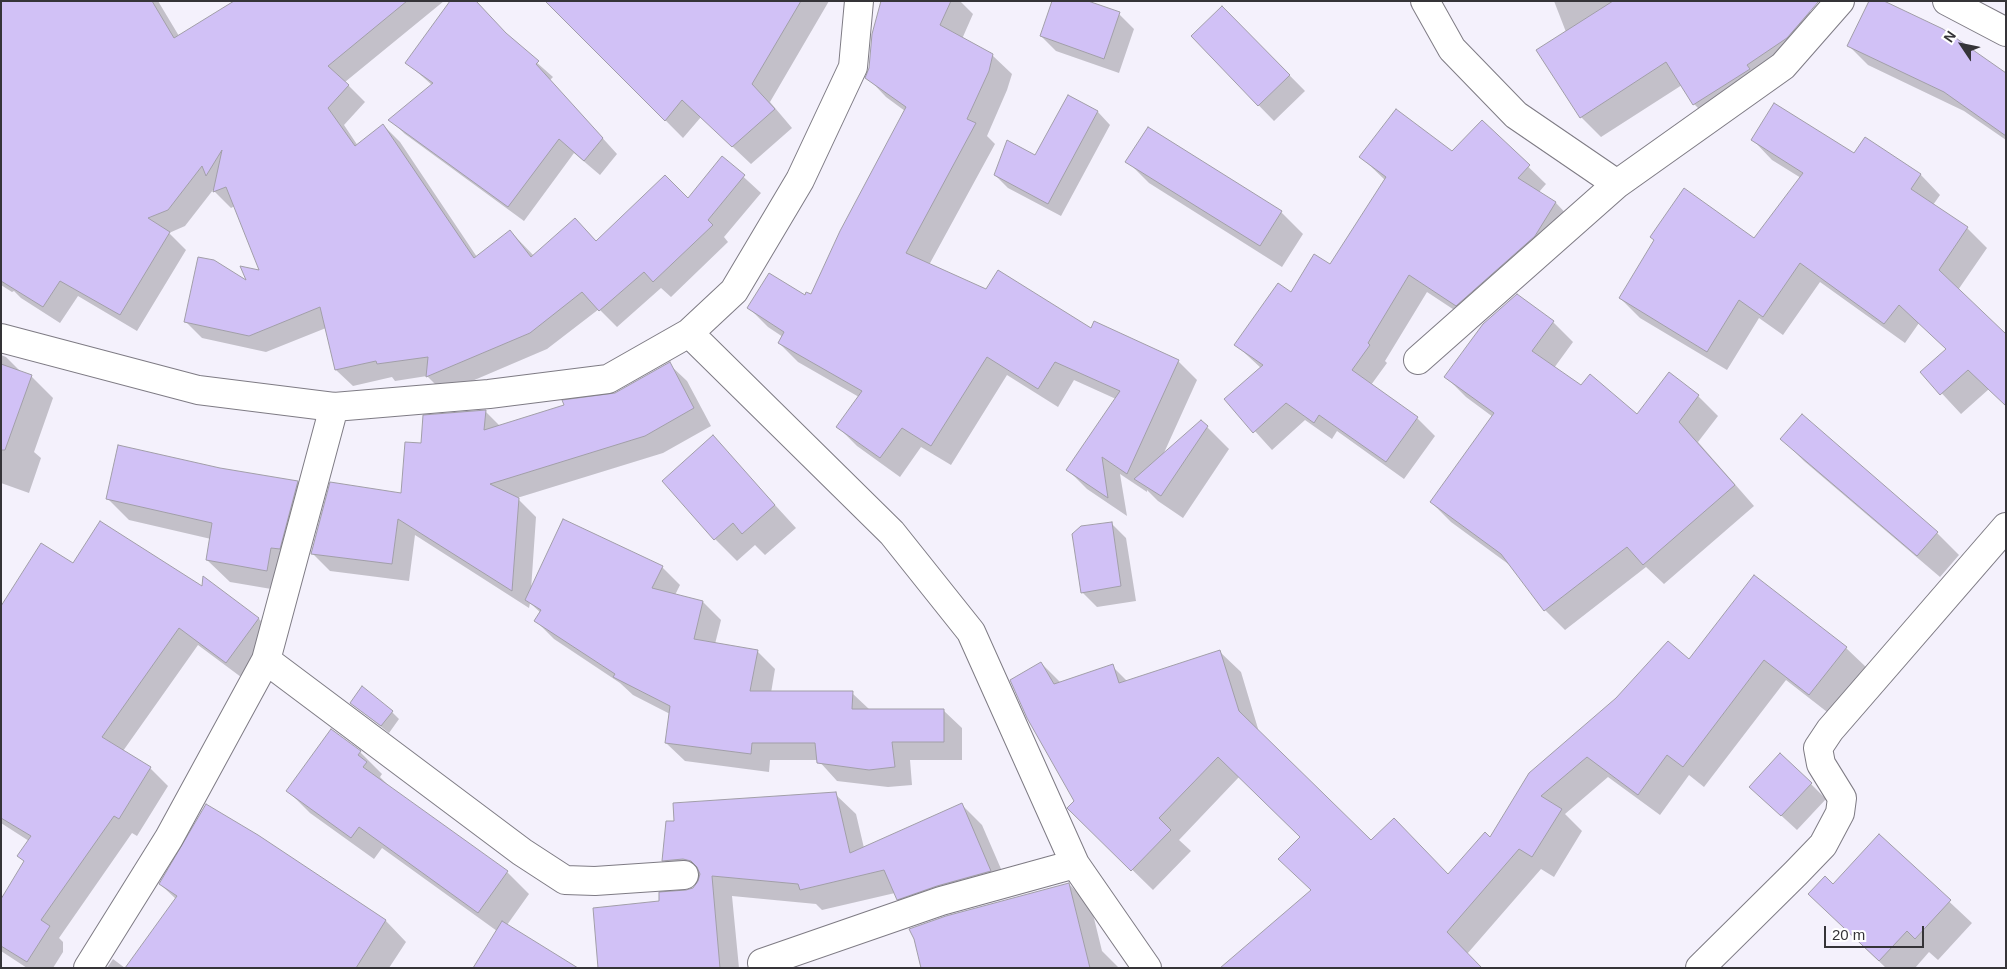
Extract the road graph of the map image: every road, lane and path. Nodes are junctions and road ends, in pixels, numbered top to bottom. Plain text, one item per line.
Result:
1 (859, 1) edge
2 (1425, 1) edge
3 (1840, 1) edge
4 (1947, 1) edge
5 (2006, 32) edge
6 (1618, 184) junction
7 (689, 333) junction
8 (1, 338) edge
9 (1418, 360) dead end
10 (334, 407) junction
11 (2006, 527) edge
12 (266, 660) junction
13 (1075, 864) junction
14 (684, 875) dead end
15 (762, 963) dead end
16 (88, 968) edge
17 (1148, 968) edge
18 (1700, 968) edge

1 - 7 street
2 - 6 street
3 - 6 street
4 - 5 street
6 - 9 street
7 - 10 street
7 - 13 street
8 - 10 street
10 - 12 street
11 - 18 street
12 - 14 street
12 - 16 street
13 - 15 street
13 - 17 street

